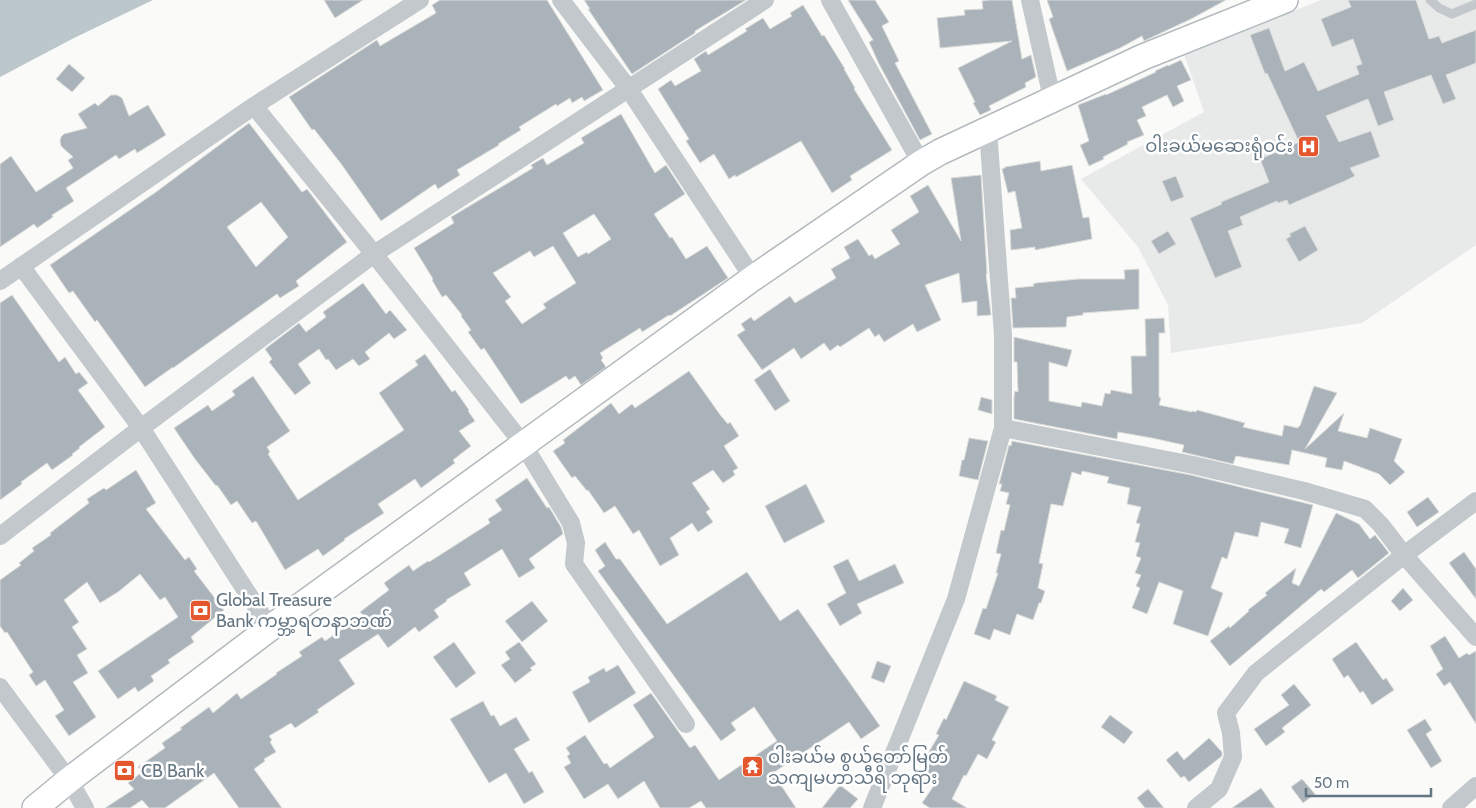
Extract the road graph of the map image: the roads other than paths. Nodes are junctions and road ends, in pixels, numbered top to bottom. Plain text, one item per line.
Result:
1 (420, 0) edge
2 (561, 0) edge
3 (765, 0) edge
4 (830, 0) edge
5 (1030, 0) edge
6 (1285, 0) edge
7 (1430, 0) edge
8 (1476, 4) edge
9 (628, 88) junction
10 (1052, 98) junction
11 (254, 106) junction
12 (988, 130) junction
13 (921, 163) junction
14 (374, 254) junction
15 (21, 266) junction
16 (753, 278) junction
17 (0, 282) edge
18 (141, 428) junction
19 (1003, 428) junction
20 (523, 444) junction
21 (1476, 501) edge
22 (0, 536) edge
23 (1404, 555) junction
24 (270, 628) junction
25 (1476, 637) edge
26 (0, 686) edge
27 (686, 724) dead end
28 (69, 780) junction
29 (1476, 786) edge
30 (34, 808) edge
31 (85, 808) edge
32 (872, 808) edge
33 (1196, 808) edge
34 (1451, 808) edge

1 - 11 street
2 - 9 street
3 - 9 street
4 - 13 street
5 - 10 street
6 - 10 street
7 - 8 lane
9 - 14 street
9 - 16 street
10 - 12 street
11 - 14 street
11 - 15 street
12 - 13 street
12 - 19 street
13 - 16 street
14 - 18 street
14 - 20 street
15 - 17 street
15 - 18 street
16 - 20 street
18 - 22 street
18 - 24 street
19 - 23 street
19 - 32 street
20 - 24 street
20 - 27 street
21 - 23 street
23 - 25 street
23 - 33 street
24 - 28 street
26 - 28 street
28 - 30 street
28 - 31 street
29 - 34 street

